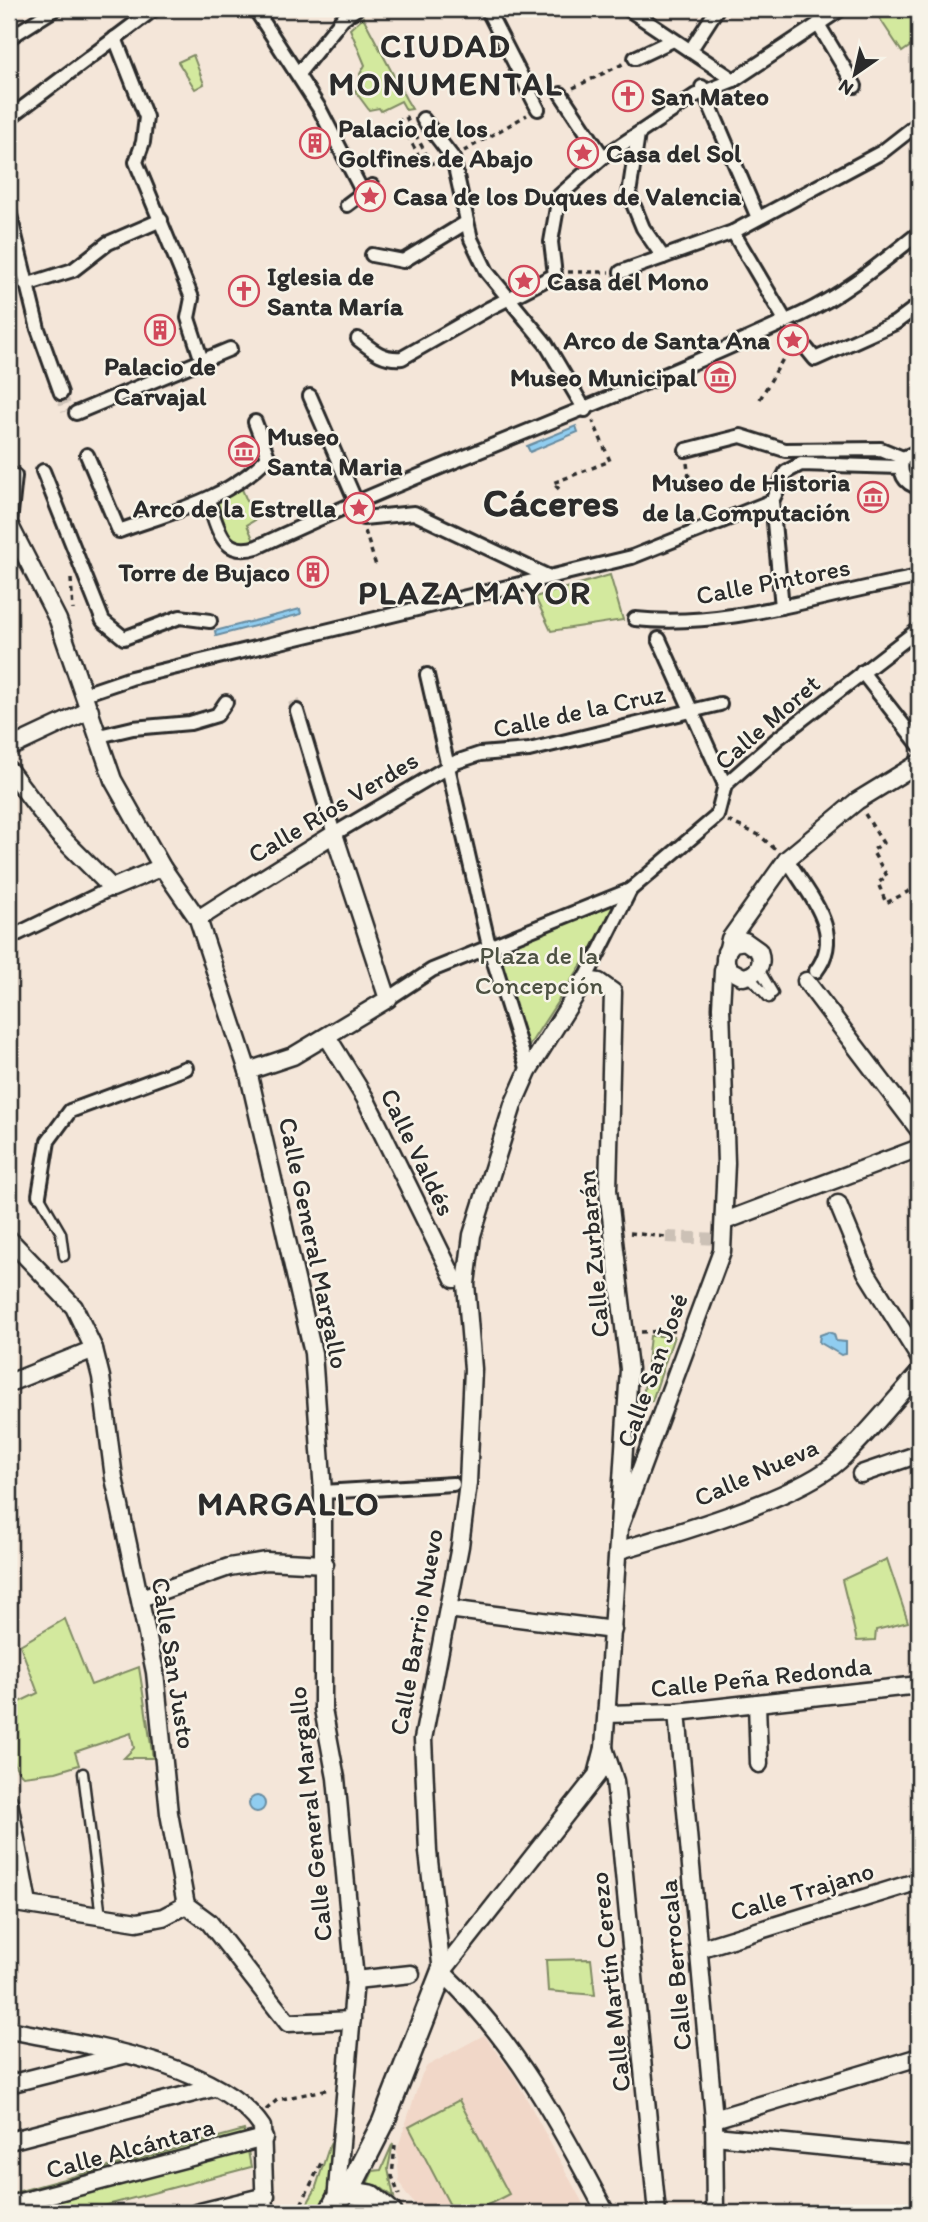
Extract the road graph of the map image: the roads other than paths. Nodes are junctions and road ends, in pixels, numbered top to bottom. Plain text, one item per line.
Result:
1 (55, 9) edge
2 (154, 9) edge
3 (256, 9) edge
4 (356, 9) edge
5 (488, 9) edge
6 (628, 9) edge
7 (841, 9) edge
8 (713, 14) edge
9 (818, 24) junction
10 (9, 38) edge
11 (115, 38) junction
12 (673, 40) junction
13 (690, 51) junction
14 (635, 58) dead end
15 (298, 74) junction
16 (734, 80) junction
17 (855, 86) dead end
18 (703, 89) junction
19 (561, 94) dead end
20 (538, 109) dead end
21 (9, 118) edge
22 (423, 119) dead end
23 (919, 123) edge
24 (638, 134) junction
25 (603, 157) junction
26 (347, 205) dead end
27 (9, 211) edge
28 (758, 218) junction
29 (161, 220) junction
30 (467, 222) junction
31 (733, 232) junction
32 (919, 233) edge
33 (372, 255) dead end
34 (663, 257) junction
35 (621, 272) road end
36 (26, 285) junction
37 (511, 299) junction
38 (919, 305) edge
39 (785, 320) junction
40 (793, 332) dead end
41 (358, 339) dead end
42 (230, 349) dead end
43 (201, 358) junction
44 (61, 393) tunnel mouth
45 (310, 396) dead end
46 (585, 410) junction
47 (76, 413) dead end
48 (255, 422) dead end
49 (686, 450) road end
50 (919, 451) edge
51 (87, 455) dead end
52 (901, 462) junction
53 (43, 471) dead end
54 (15, 476) dead end
55 (919, 487) edge
56 (208, 500) junction
57 (772, 500) junction
58 (356, 504) junction
59 (9, 523) edge
60 (919, 576) edge
61 (549, 578) junction
62 (782, 607) junction
63 (635, 619) dead end
64 (210, 621) dead end
65 (919, 629) edge
66 (659, 639) tunnel mouth
67 (862, 672) junction
68 (427, 675) dead end
69 (87, 702) junction
70 (226, 702) dead end
71 (720, 704) dead end
72 (298, 711) tunnel mouth
73 (690, 711) junction
74 (100, 739) junction
75 (919, 745) edge
76 (9, 748) edge
77 (919, 763) edge
78 (448, 766) junction
79 (9, 770) edge
80 (725, 785) junction
81 (334, 834) junction
82 (790, 856) junction
83 (162, 867) junction
84 (112, 888) junction
85 (631, 890) junction
86 (198, 919) junction
87 (9, 938) edge
88 (489, 946) junction
89 (725, 955) junction
90 (754, 972) junction
91 (811, 976) joint
92 (592, 981) junction
93 (771, 996) dead end
94 (388, 999) junction
95 (328, 1038) junction
96 (186, 1068) dead end
97 (248, 1071) junction
98 (528, 1071) junction
99 (919, 1130) edge
100 (919, 1148) edge
101 (831, 1181) junction
102 (39, 1195) joint
103 (838, 1204) joint
104 (725, 1221) junction
105 (9, 1239) edge
106 (64, 1256) dead end
107 (460, 1282) junction
108 (94, 1349) junction
109 (919, 1357) edge
110 (919, 1373) edge
111 (9, 1383) edge
112 (919, 1454) edge
113 (862, 1474) dead end
114 (453, 1484) dead end
115 (323, 1492) junction
116 (620, 1528) junction
117 (620, 1550) junction
118 (325, 1564) junction
119 (142, 1598) junction
120 (448, 1609) junction
121 (613, 1630) junction
122 (919, 1685) edge
123 (757, 1703) junction
124 (677, 1712) junction
125 (607, 1714) junction
126 (604, 1748) junction
127 (759, 1764) dead end
128 (83, 1773) dead end
129 (597, 1775) junction
130 (615, 1781) junction
131 (9, 1802) edge
132 (919, 1881) edge
133 (9, 1902) edge
134 (28, 1905) junction
135 (186, 1905) junction
136 (101, 1917) junction
137 (699, 1949) junction
138 (442, 1972) junction
139 (411, 1974) dead end
140 (355, 1980) junction
141 (352, 2020) junction
142 (9, 2030) edge
143 (129, 2054) junction
144 (919, 2057) edge
145 (9, 2084) edge
146 (213, 2088) junction
147 (713, 2119) junction
148 (715, 2136) junction
149 (264, 2138) junction
150 (9, 2141) edge
151 (919, 2156) edge
152 (266, 2196) junction
153 (338, 2202) edge
154 (9, 2205) edge
155 (397, 2208) edge
156 (196, 2213) edge
157 (265, 2213) edge
158 (606, 2213) edge
159 (657, 2213) edge
160 (715, 2213) edge

1 - 10 street
2 - 11 street
3 - 15 street
4 - 15 street
5 - 20 street
6 - 12 street
7 - 9 street
8 - 13 street
9 - 16 street
9 - 17 street
11 - 21 street
11 - 29 street
12 - 13 street
12 - 14 street
13 - 16 street
15 - 26 street
16 - 18 street
18 - 24 street
18 - 28 street
19 - 25 street
22 - 30 street
23 - 28 street
24 - 25 street
24 - 34 street
25 - 37 street
27 - 36 street
28 - 31 street
29 - 36 street
29 - 43 street
30 - 33 street
30 - 37 street
31 - 34 street
31 - 39 street
32 - 39 street
34 - 35 street
36 - 44 street
37 - 41 street
37 - 46 street
38 - 40 street
39 - 46 street
42 - 43 street
43 - 47 street
45 - 58 street
46 - 58 street
48 - 56 street
49 - 52 street
50 - 52 street
51 - 56 street
52 - 55 street
52 - 57 street
53 - 64 street
54 - 59 street
56 - 58 street
57 - 61 street
57 - 62 street
58 - 61 street
59 - 69 street, Calle General Margallo
60 - 62 street, Calle Pintores
61 - 69 street
62 - 63 street, Calle Pintores
65 - 67 street, Calle Moret
66 - 73 street
67 - 75 street
67 - 80 street, Calle Moret
68 - 78 street
69 - 74 street, Calle General Margallo
69 - 76 street
70 - 74 street
71 - 73 street, Calle de la Cruz
72 - 81 street
73 - 78 street, Calle de la Cruz
73 - 80 street
74 - 83 street, Calle General Margallo
77 - 82 street
78 - 81 street, Calle Ríos Verdes
78 - 88 street
79 - 84 street
80 - 85 street, Calle Moret
81 - 86 street, Calle Ríos Verdes
81 - 94 street
82 - 89 street
82 - 91 street
83 - 84 street
83 - 86 street, Calle General Margallo
84 - 87 street
85 - 88 street
85 - 92 street
86 - 97 street, Calle General Margallo
88 - 94 street
88 - 98 street
89 - 90 street
89 - 90 street
89 - 104 street, Calle San José
90 - 93 lane
91 - 99 street
92 - 98 street
92 - 116 street, Calle Zurbarán
94 - 95 street
95 - 97 street
95 - 107 street, Calle Valdés
96 - 102 street
97 - 115 street, Calle General Margallo
98 - 107 street, Calle Barrio Nuevo
100 - 101 street
101 - 103 street
101 - 104 street
102 - 106 lane
103 - 109 street
104 - 116 street, Calle San José
105 - 108 street, Calle San Justo
107 - 120 street, Calle Barrio Nuevo
108 - 111 street
108 - 119 street, Calle San Justo
110 - 117 street, Calle Nueva
112 - 113 street
114 - 115 street
115 - 118 street, Calle General Margallo
116 - 117 street, Calle San José
117 - 121 street, Calle San José
118 - 119 street
118 - 140 street, Calle General Margallo
119 - 135 street, Calle San Justo
120 - 121 street
120 - 138 street, Calle Barrio Nuevo
121 - 125 street, Calle San José
122 - 123 street, Calle Peña Redonda
123 - 124 street, Calle Peña Redonda
123 - 127 street
124 - 125 street, Calle Peña Redonda
124 - 137 street, Calle Berrocala
125 - 126 street, Calle San José
126 - 129 street
126 - 130 street, Calle Martín Cerezo
128 - 136 lane
129 - 130 street
129 - 138 street
130 - 159 street, Calle Martín Cerezo
131 - 134 street
132 - 137 street, Calle Trajano
133 - 134 street
134 - 136 street
135 - 136 street
135 - 141 street
137 - 147 street, Calle Berrocala
138 - 153 street, Calle Barrio Nuevo
138 - 158 street
139 - 140 street
140 - 141 street, Calle General Margallo
141 - 153 street, Calle General Margallo
142 - 143 street
143 - 145 street
143 - 146 street
144 - 147 street
146 - 149 street
146 - 150 street
147 - 148 street, Calle Berrocala
148 - 151 street
148 - 160 street, Calle Berrocala
149 - 152 street
149 - 154 street, Calle Alcántara
152 - 156 street
152 - 157 street
153 - 155 street

